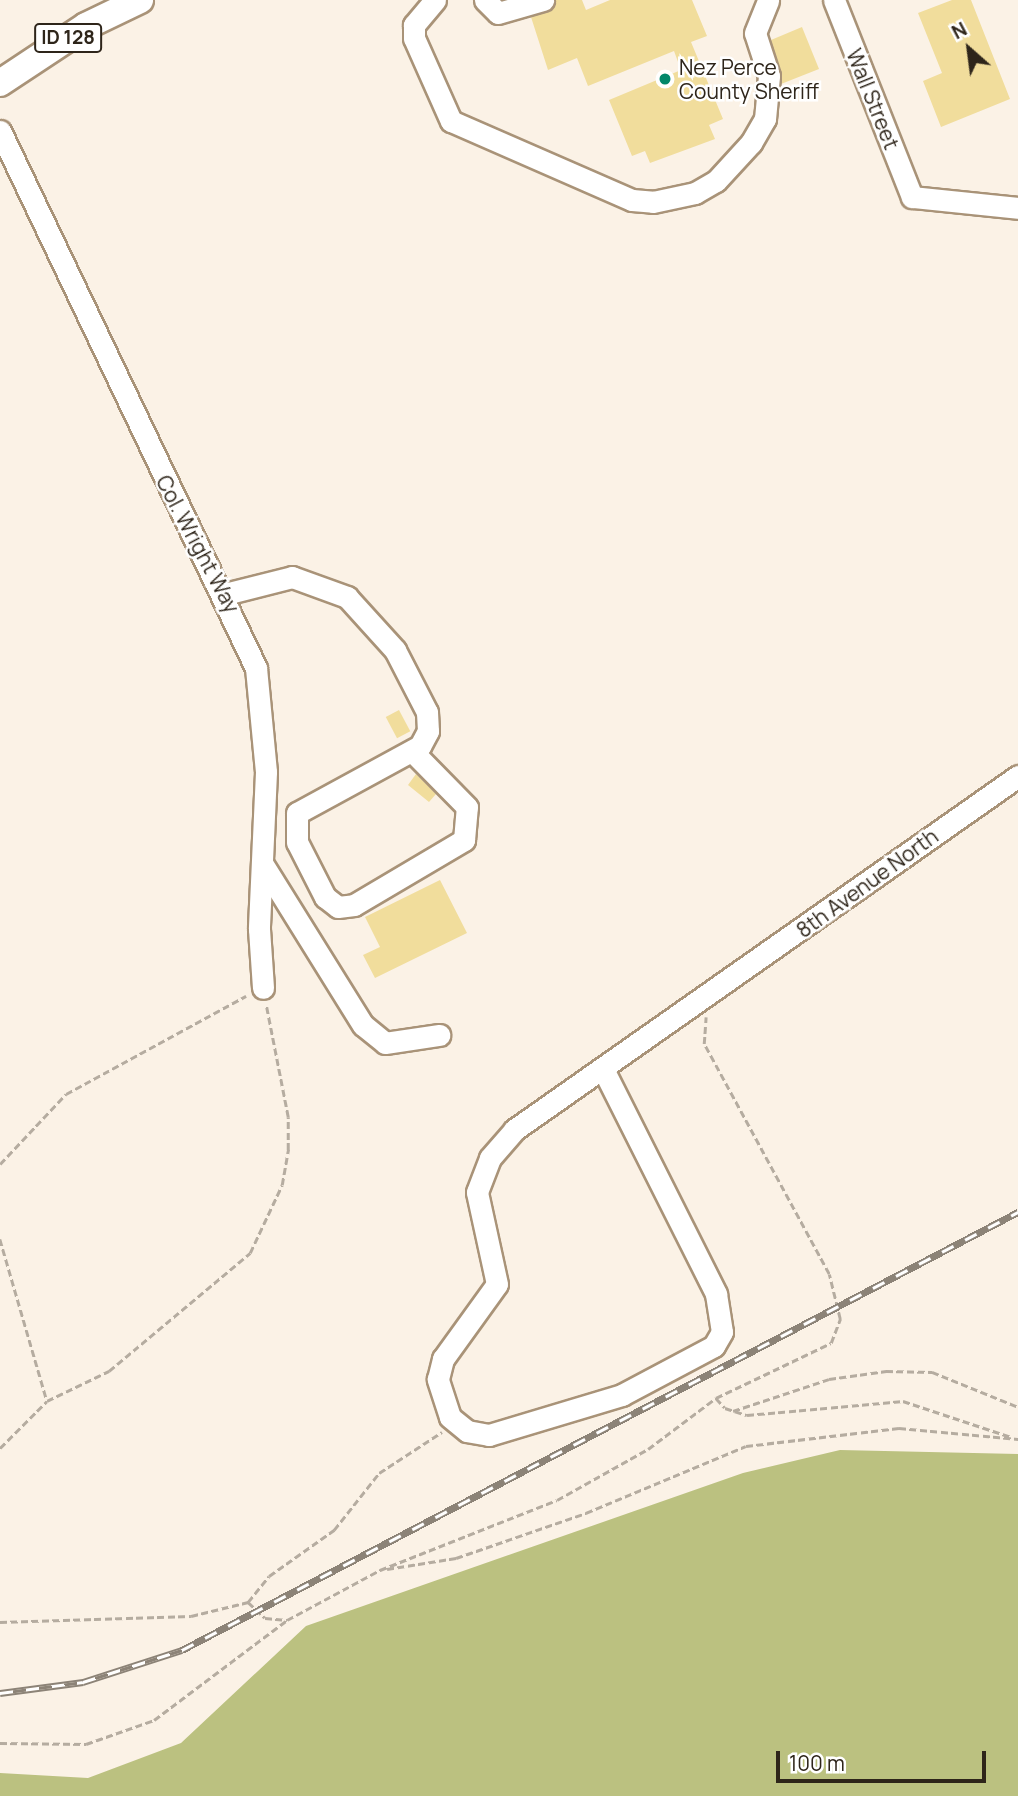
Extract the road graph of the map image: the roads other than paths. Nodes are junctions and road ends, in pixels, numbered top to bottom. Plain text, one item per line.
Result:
1 (140, 0) edge
2 (435, 0) edge
3 (485, 0) edge
4 (543, 0) edge
5 (768, 0) edge
6 (834, 0) edge
7 (0, 83) edge
8 (0, 131) edge
9 (1018, 208) edge
10 (225, 594) junction
11 (412, 751) junction
12 (1018, 776) edge
13 (262, 863) junction
14 (263, 988) road end
15 (439, 1035) dead end
16 (604, 1071) junction

1 - 7 main road, ID 128
2 - 5 street
3 - 4 street
6 - 9 street, Wall Street
8 - 10 street, Col. Wright Way
10 - 11 street
10 - 13 street, Col. Wright Way
11 - 11 street
12 - 16 street, 8th Avenue North
13 - 14 street, Col. Wright Way
13 - 15 street
16 - 16 street, 8th Avenue North

